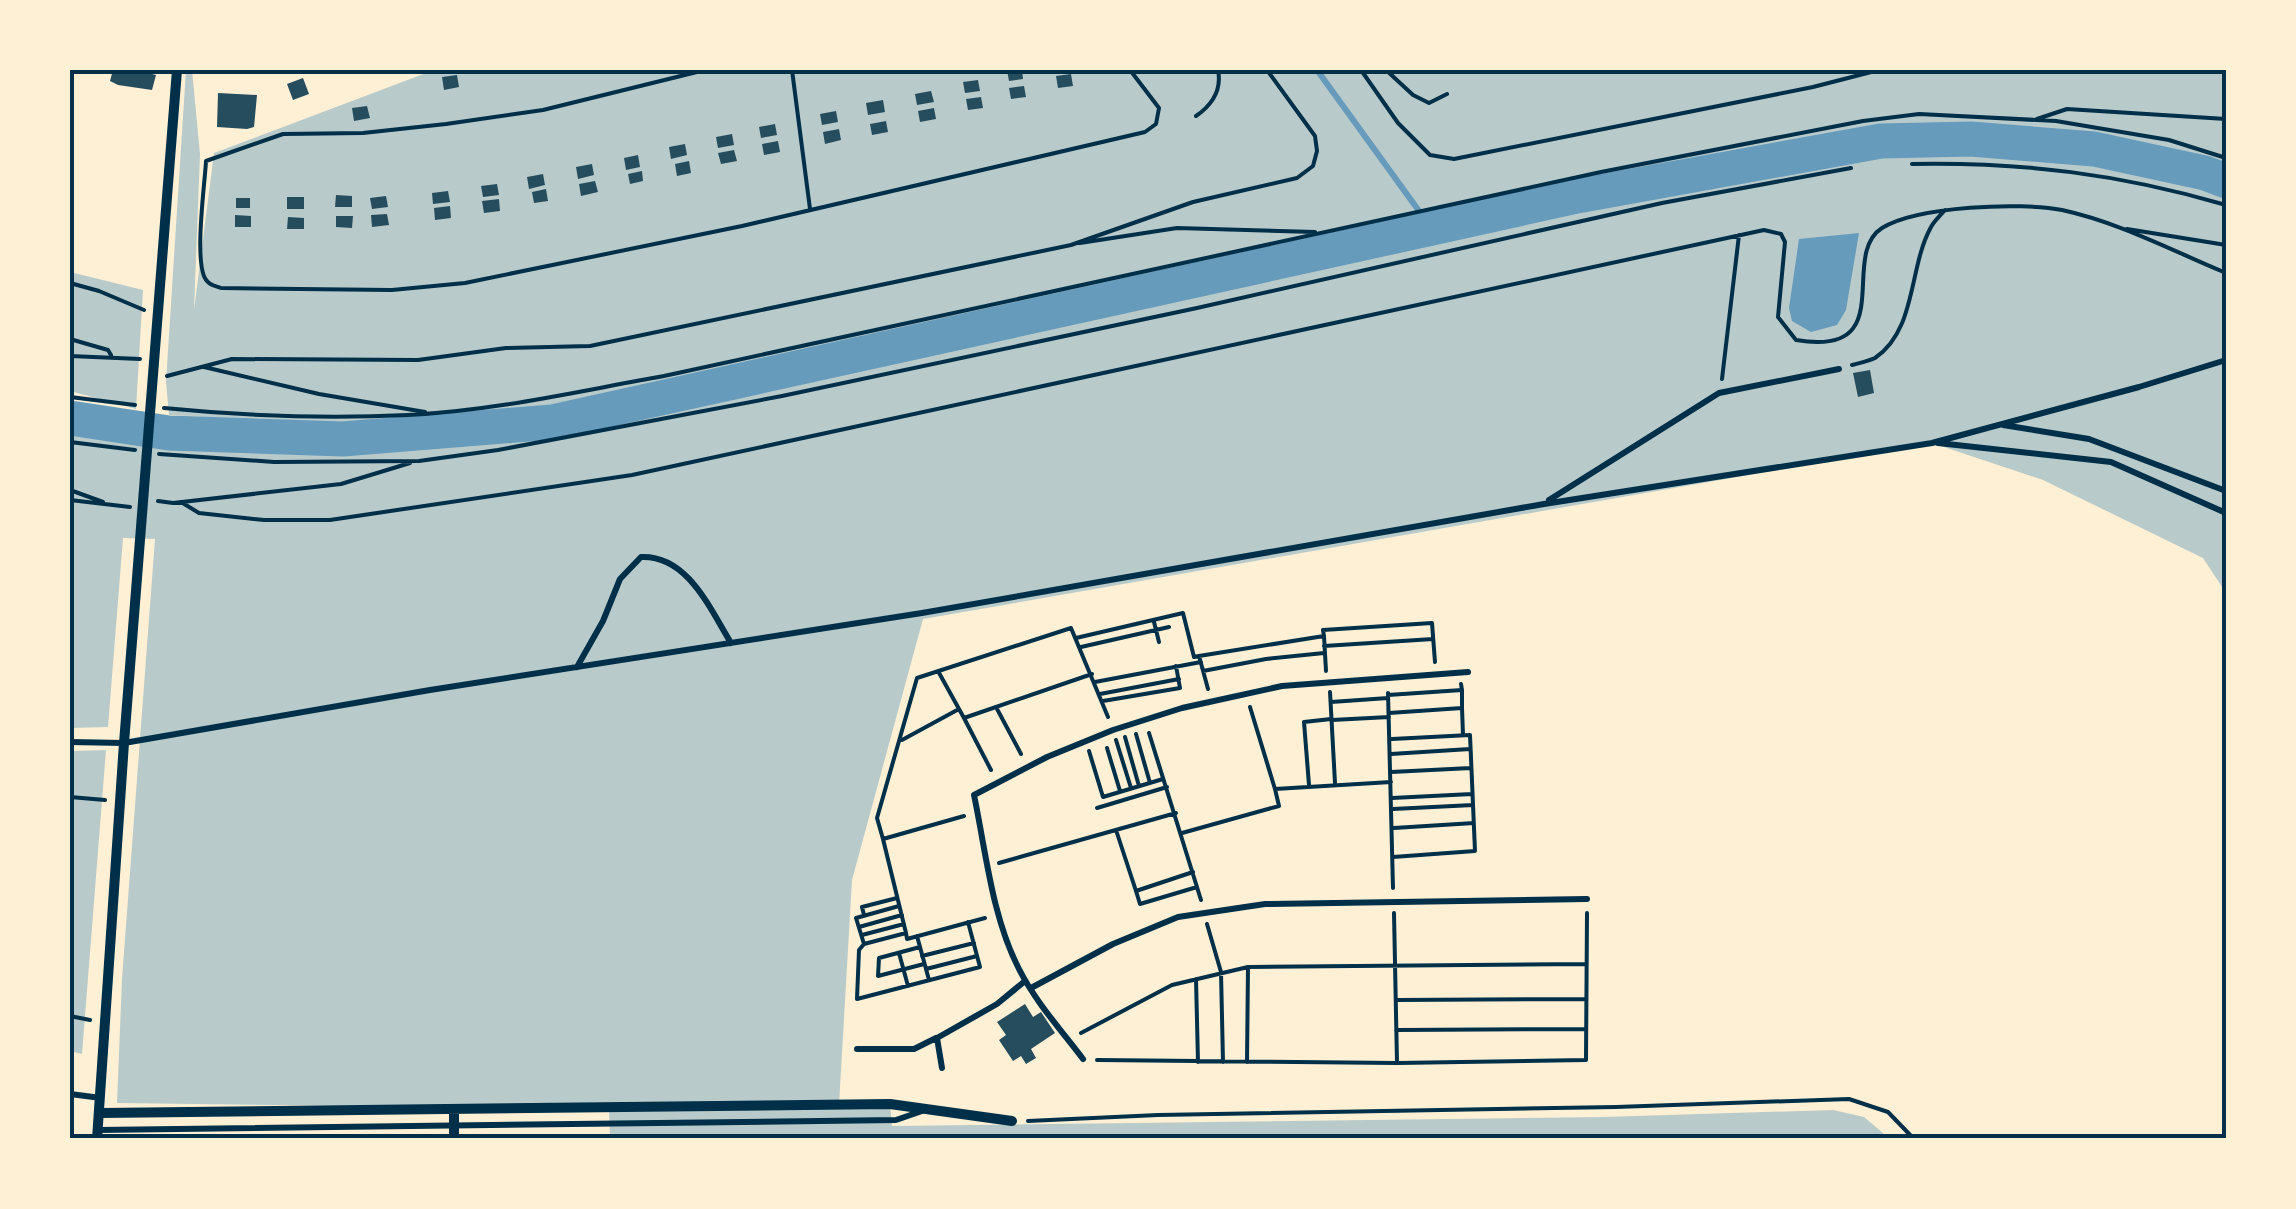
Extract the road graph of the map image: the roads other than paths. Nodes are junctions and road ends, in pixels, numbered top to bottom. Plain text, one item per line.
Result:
1 (178, 70) edge
2 (2226, 360) edge
3 (1839, 369) road end
4 (1997, 424) junction
5 (1932, 442) junction
6 (2226, 491) edge
7 (1544, 504) junction
8 (2226, 514) edge
9 (731, 643) junction
10 (578, 667) junction
11 (1464, 672) road end
12 (70, 742) edge
13 (124, 743) junction
14 (1586, 899) road end
15 (1028, 984) junction
16 (937, 1038) junction
17 (857, 1050) dead end
18 (1083, 1059) road end
19 (942, 1068) dead end
20 (70, 1094) edge
21 (101, 1098) junction
22 (454, 1109) junction
23 (928, 1109) junction
24 (100, 1113) junction
25 (1012, 1121) road end
26 (454, 1126) junction
27 (98, 1135) edge
28 (454, 1139) edge

1 - 13 street
2 - 4 lane
3 - 7 lane
4 - 5 lane
4 - 6 lane
5 - 7 lane
5 - 8 lane
7 - 9 lane
9 - 10 lane
9 - 10 lane
10 - 13 lane
11 - 15 lane
12 - 13 lane
13 - 21 street
14 - 15 lane
15 - 16 lane
15 - 18 lane
16 - 17 lane
16 - 19 lane
20 - 21 lane
21 - 24 street
22 - 23 street
22 - 24 street
22 - 26 street
23 - 25 street
23 - 26 lane
24 - 27 street
26 - 27 lane
26 - 28 street

